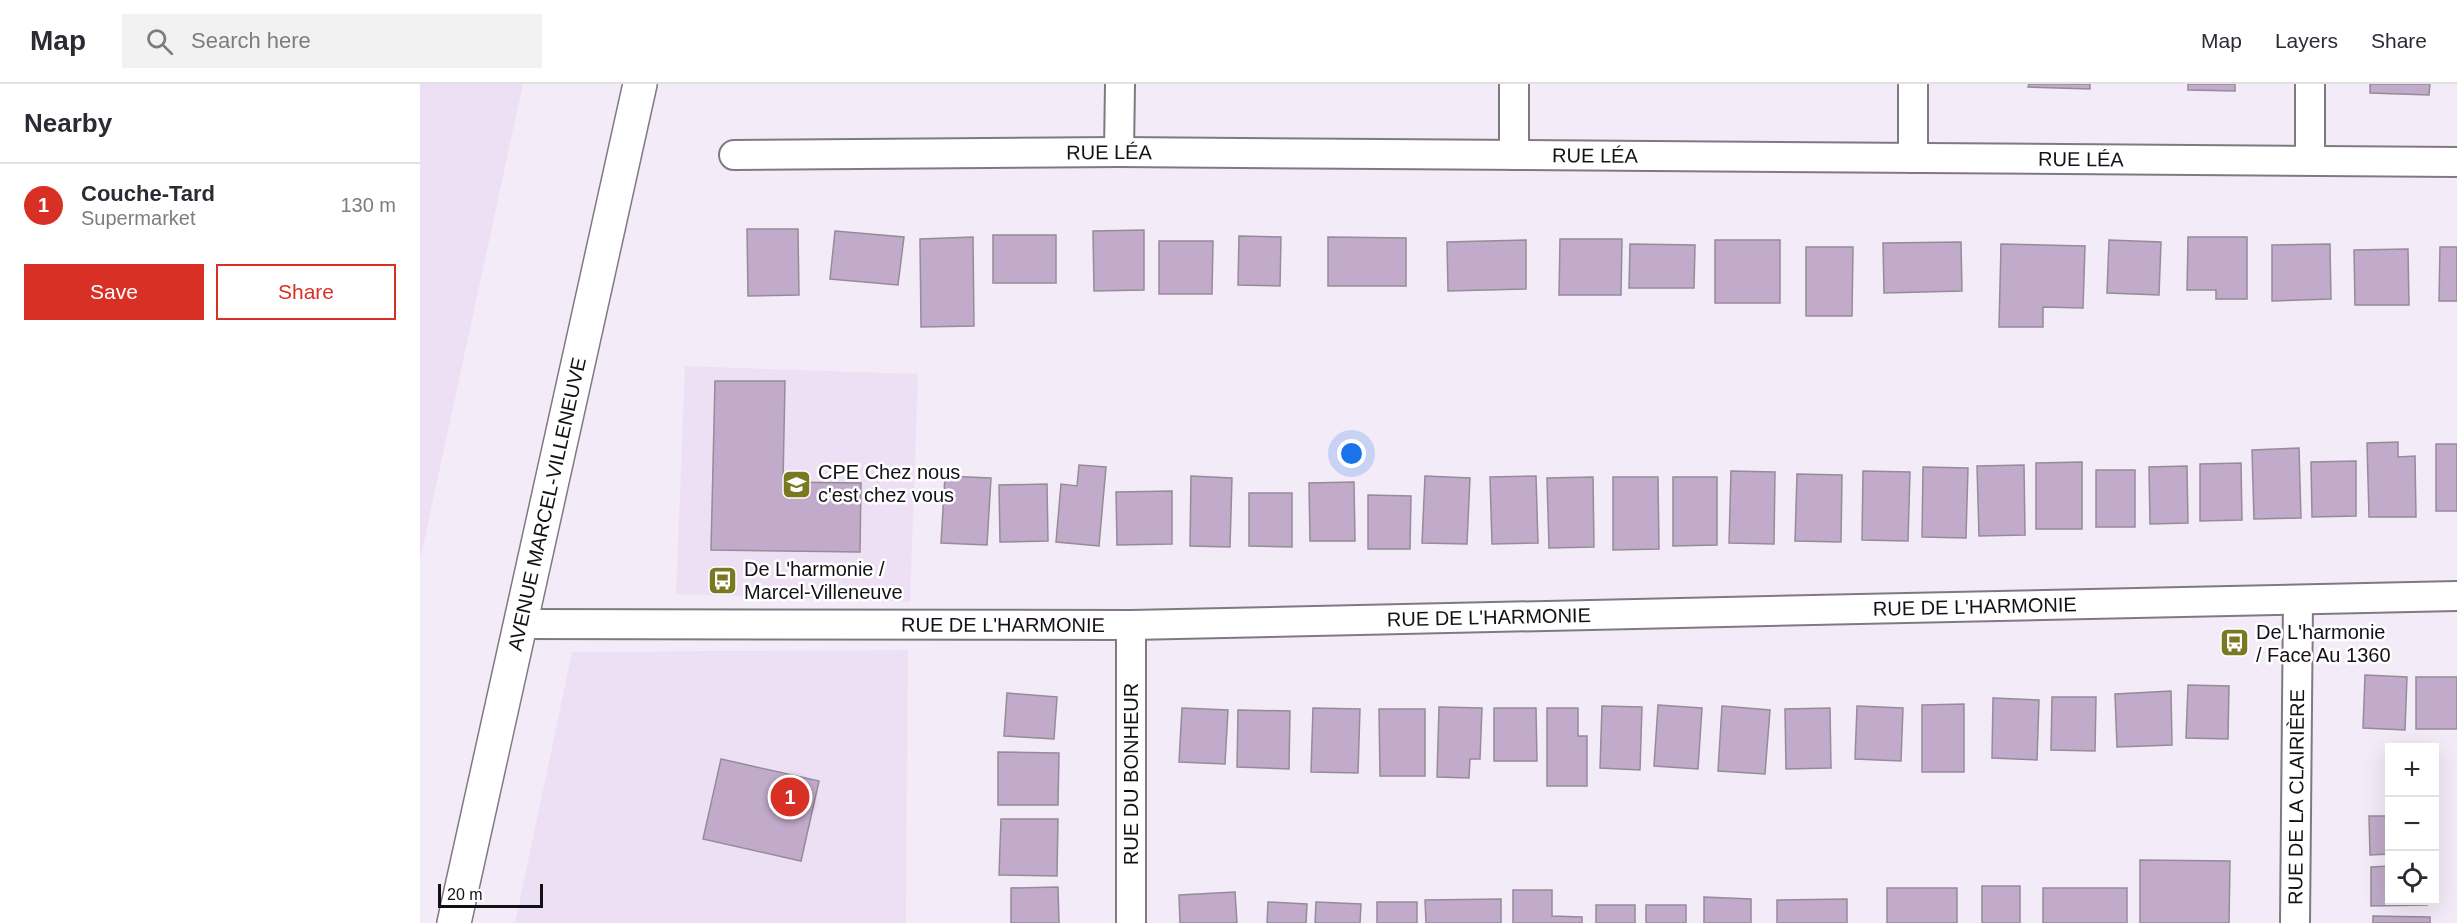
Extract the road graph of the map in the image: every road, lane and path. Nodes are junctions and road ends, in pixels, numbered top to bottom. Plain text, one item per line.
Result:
1 (640, 84) edge
2 (1120, 84) edge
3 (1514, 84) edge
4 (1913, 84) edge
5 (2310, 84) edge
6 (1119, 152) junction
7 (734, 155) dead end
8 (1514, 155) junction
9 (1913, 158) junction
10 (2310, 160) junction
11 (2457, 162) edge
12 (2457, 596) edge
13 (2298, 600) junction
14 (521, 624) junction
15 (1131, 625) junction
16 (454, 923) edge
17 (1131, 923) edge
18 (2295, 923) edge

1 - 14 street, AVENUE MARCEL-VILLENEUVE
2 - 6 street
3 - 8 street
4 - 9 street
5 - 10 street
6 - 7 street, RUE LÉA
6 - 8 street, RUE LÉA
8 - 9 street, RUE LÉA
9 - 10 street, RUE LÉA
10 - 11 street, RUE LÉA
12 - 13 street, RUE DE L'HARMONIE
13 - 15 street, RUE DE L'HARMONIE
13 - 18 street, RUE DE LA CLAIRIÈRE
14 - 15 street, RUE DE L'HARMONIE
14 - 16 street, AVENUE MARCEL-VILLENEUVE
15 - 17 street, RUE DU BONHEUR

